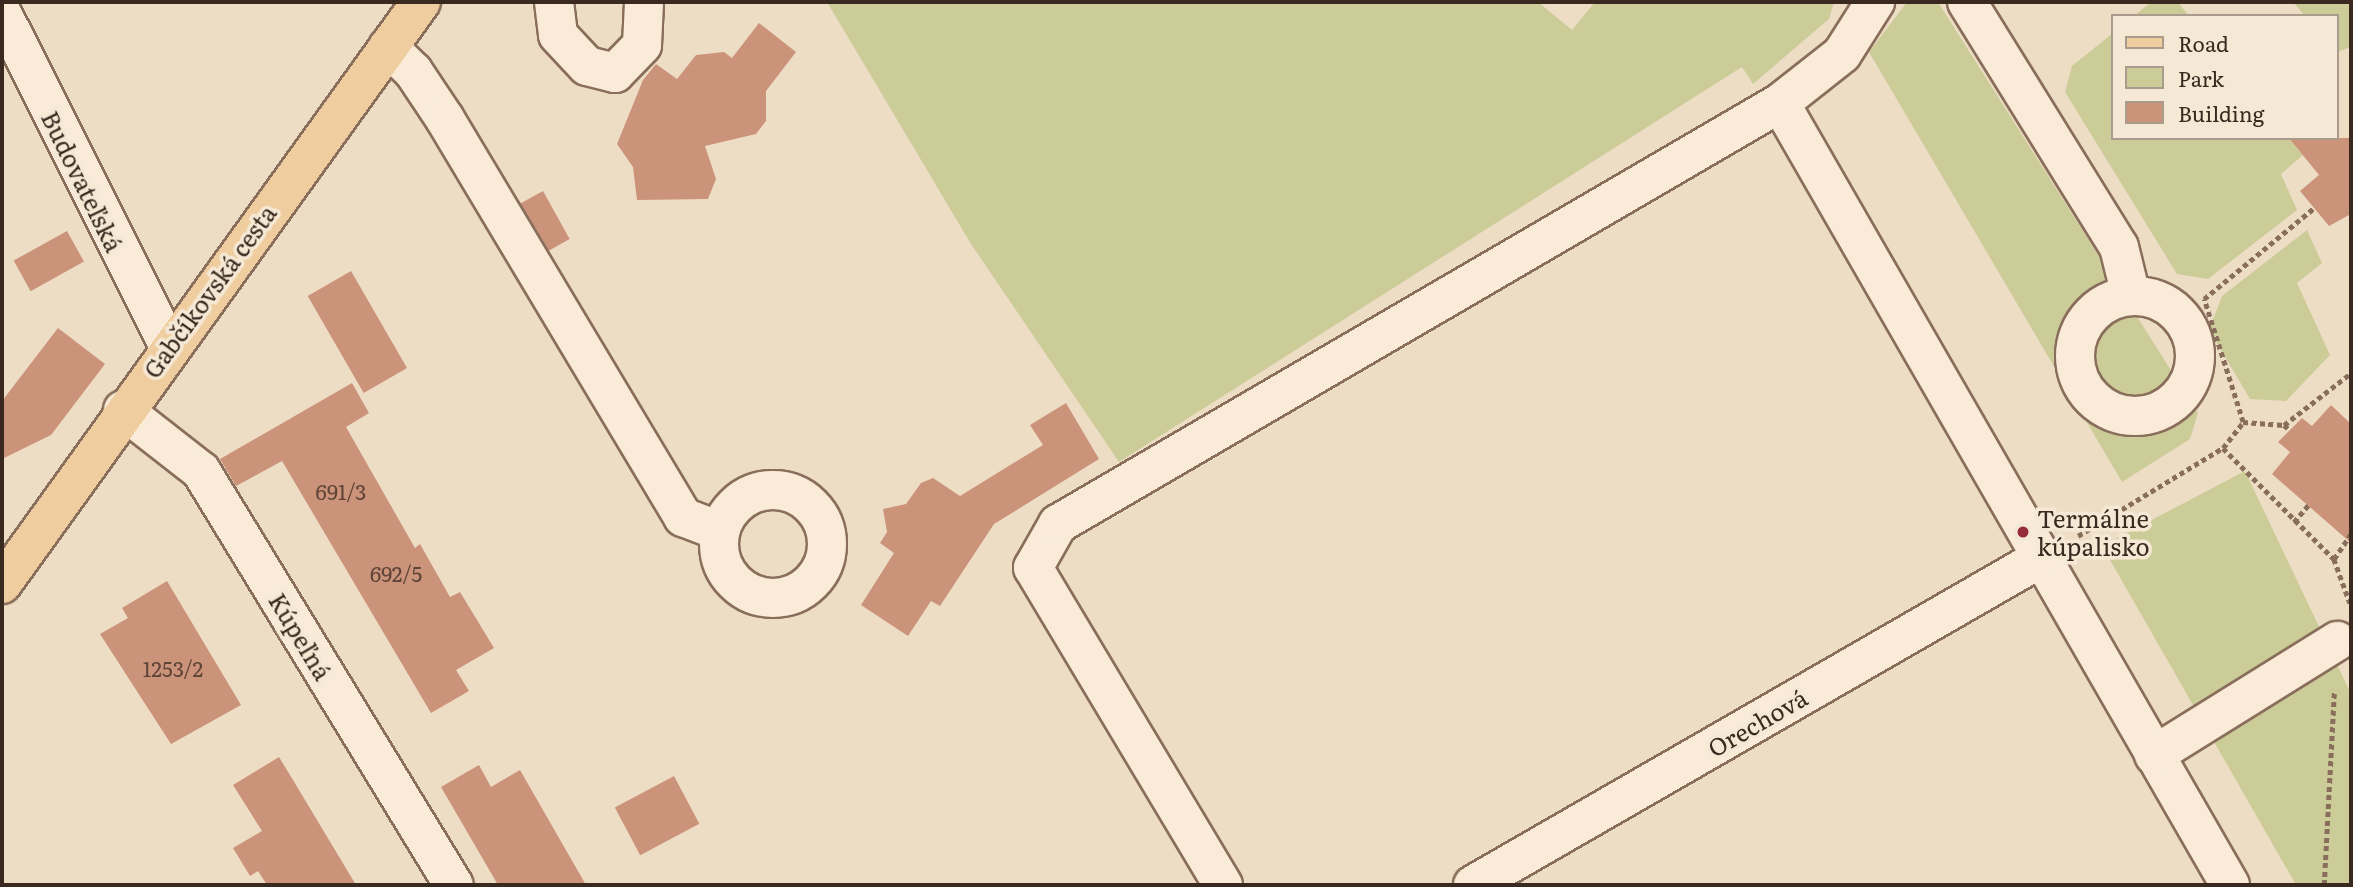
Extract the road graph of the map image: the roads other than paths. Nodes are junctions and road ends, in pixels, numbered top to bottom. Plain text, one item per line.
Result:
1 (421, 2) edge
2 (554, 2) edge
3 (644, 2) edge
4 (1875, 2) edge
5 (1967, 2) edge
6 (2, 13) edge
7 (388, 47) junction
8 (1780, 103) junction
9 (2131, 296) dead end
10 (169, 347) junction
11 (123, 410) junction
12 (720, 531) dead end
13 (2041, 558) junction
14 (2, 584) edge
15 (2344, 624) edge
16 (2154, 755) junction
17 (454, 885) edge
18 (1223, 885) edge
19 (1473, 885) edge
20 (2230, 885) edge

1 - 7 main road, Gabčíkovská cesta
2 - 3 street
4 - 8 street
5 - 9 street
6 - 10 street, Budovateľská
7 - 10 main road, Gabčíkovská cesta
7 - 12 street
8 - 13 street
8 - 18 street
10 - 11 main road, Gabčíkovská cesta
11 - 14 main road, Gabčíkovská cesta
11 - 17 street, Kúpeľná
13 - 16 street
13 - 19 street, Orechová
15 - 16 street
16 - 20 street

